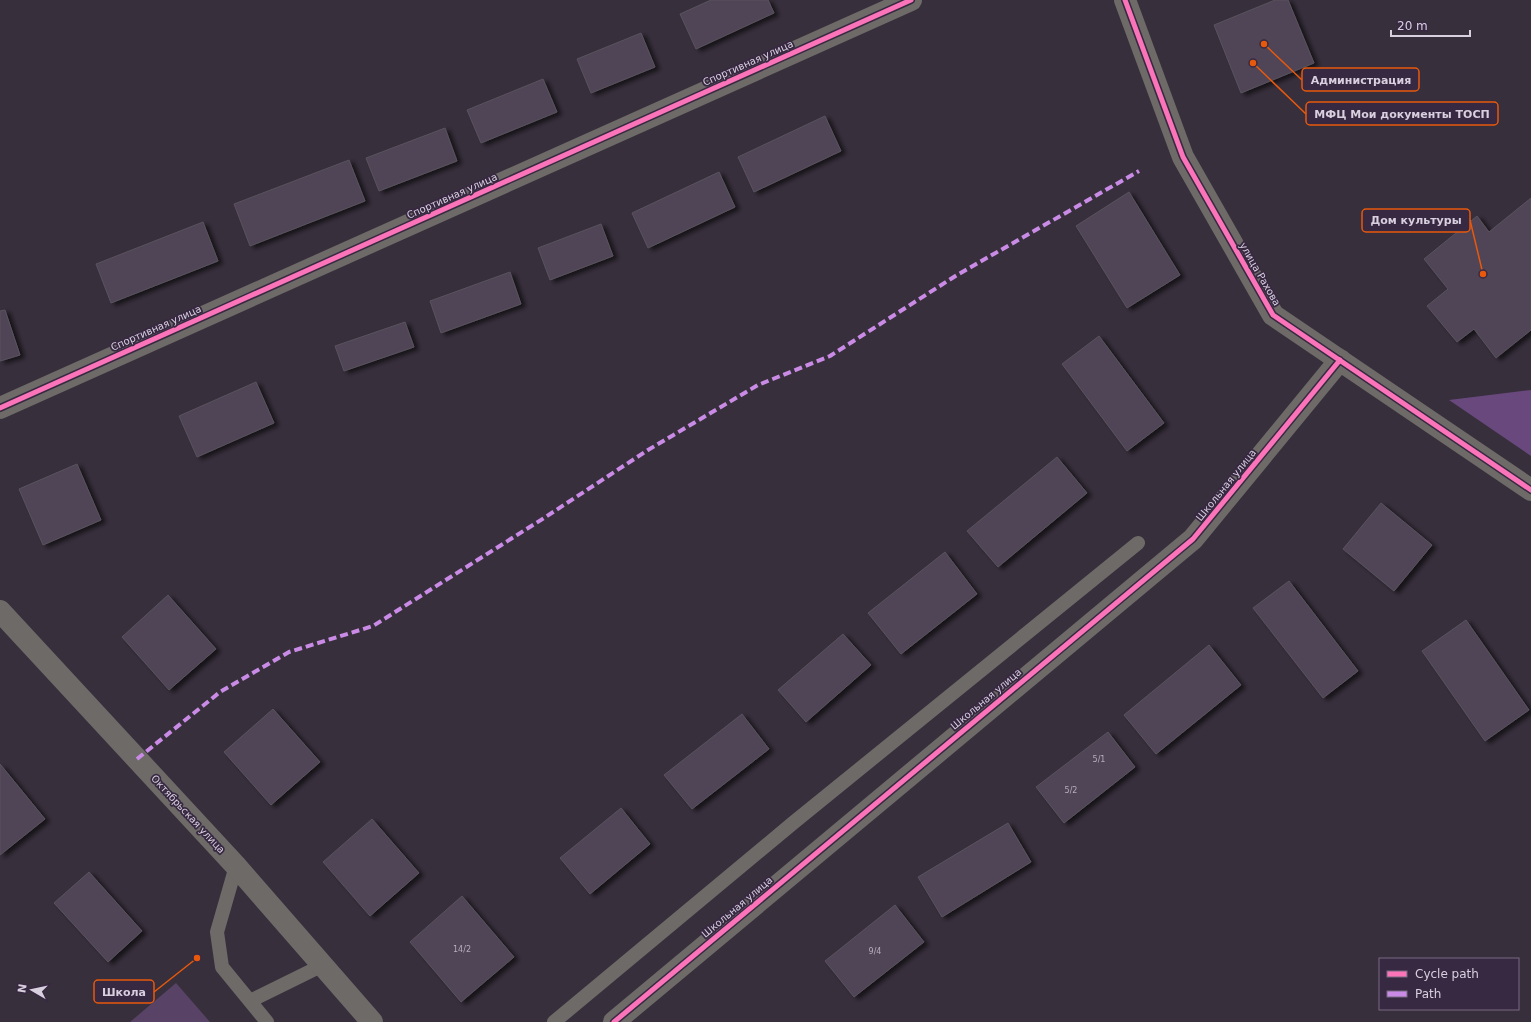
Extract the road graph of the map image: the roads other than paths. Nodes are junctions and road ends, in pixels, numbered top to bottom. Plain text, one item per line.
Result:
1 (911, 0) edge
2 (1126, 0) edge
3 (1340, 360) junction
4 (0, 408) edge
5 (1531, 490) edge
6 (1138, 543) dead end
7 (0, 611) edge
8 (236, 866) junction
9 (323, 965) junction
10 (250, 1001) junction
11 (266, 1022) edge
12 (372, 1022) edge
13 (554, 1022) edge
14 (614, 1022) edge

1 - 4 street, Спортивная улица
2 - 3 street, улица Рахова
3 - 5 street, улица Рахова
3 - 14 street, Школьная улица
6 - 13 lane
7 - 8 street, Октябрьская улица
8 - 9 street, Октябрьская улица
8 - 10 lane
9 - 10 lane
9 - 12 street, Октябрьская улица
10 - 11 lane

